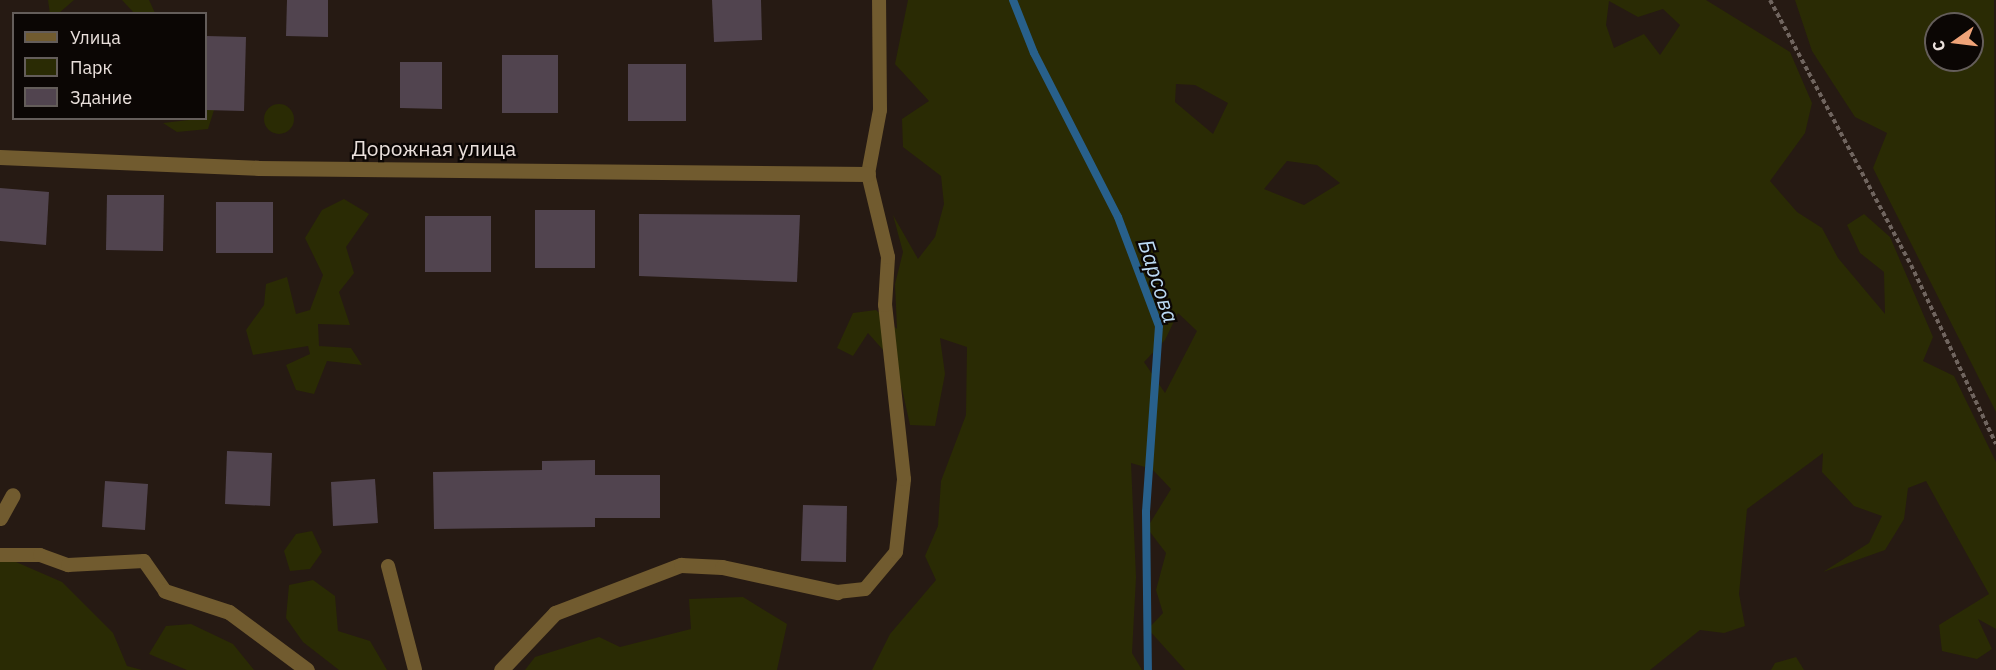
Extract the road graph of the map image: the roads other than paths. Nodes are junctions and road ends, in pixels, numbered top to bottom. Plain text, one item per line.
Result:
1 (879, 0) edge
2 (0, 157) edge
3 (868, 174) junction
4 (13, 495) dead end
5 (0, 518) edge
6 (0, 555) edge
7 (388, 566) dead end
8 (165, 591) joint
9 (837, 592) joint
10 (307, 670) edge
11 (415, 670) edge
12 (501, 670) edge

1 - 3 lane
2 - 3 street, Дорожная улица
3 - 9 lane
4 - 5 street
6 - 8 lane
7 - 11 lane
8 - 10 street
9 - 12 street

